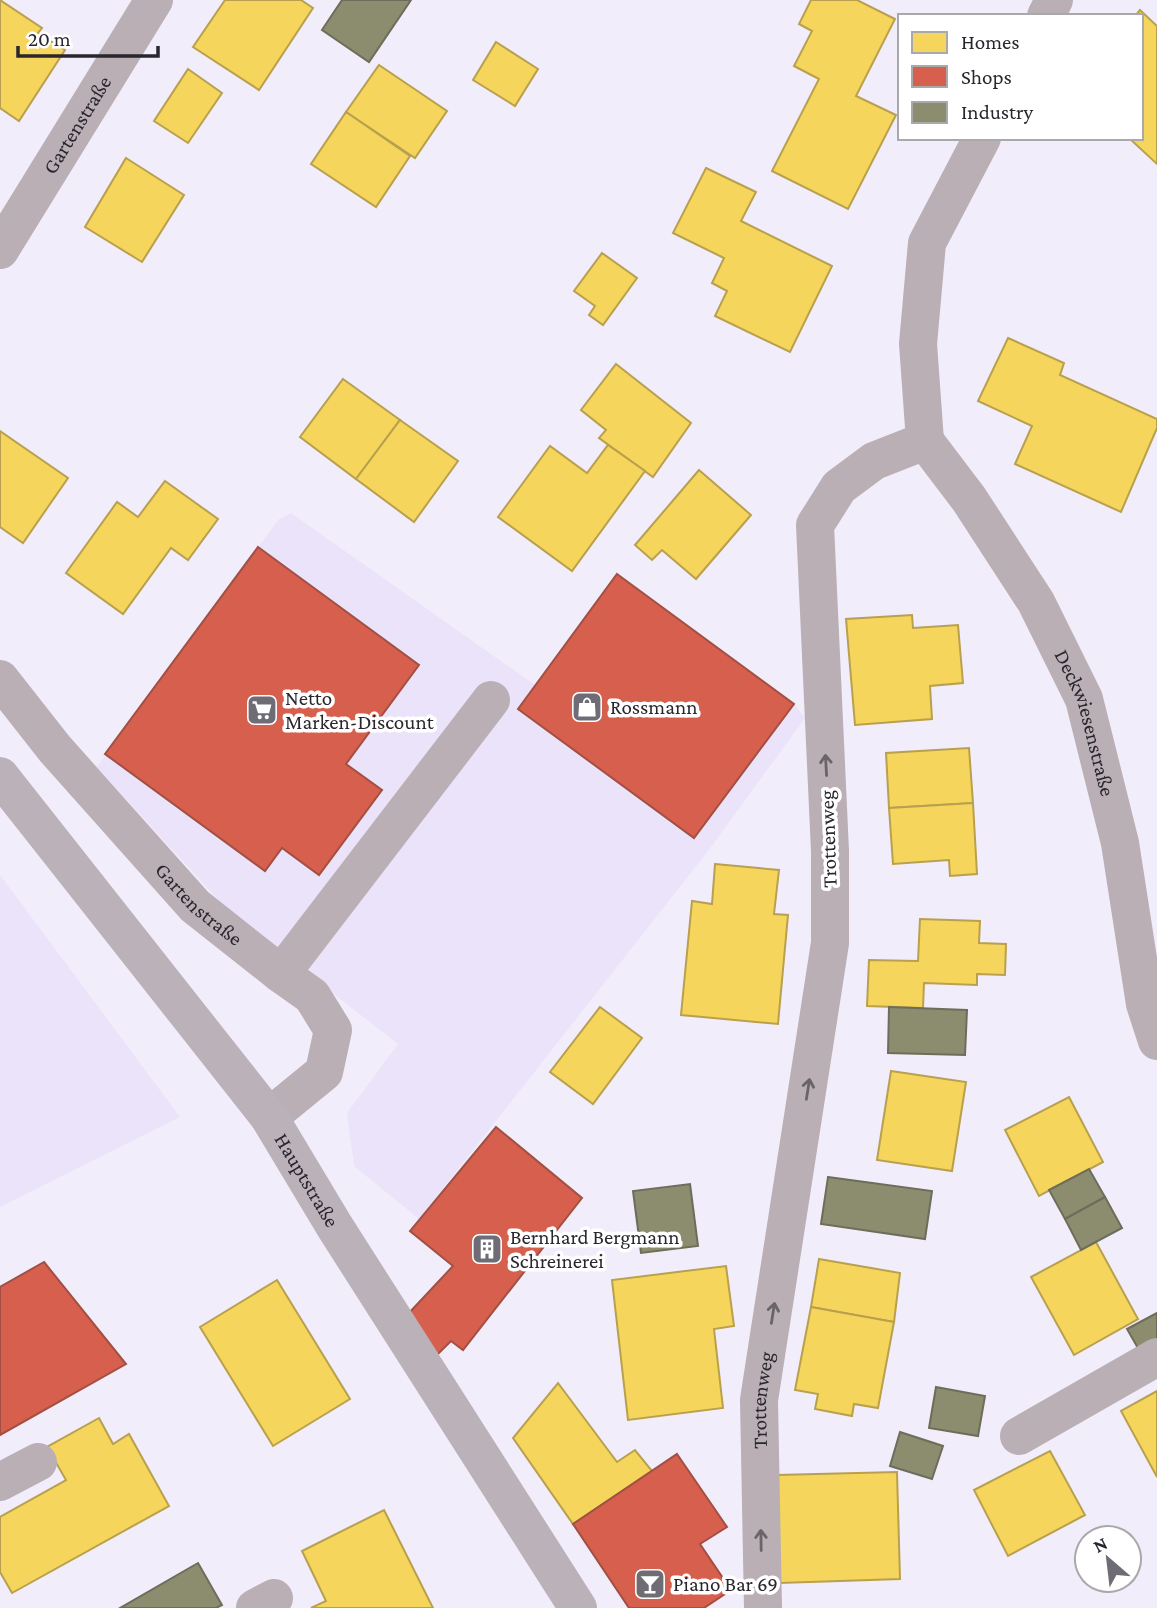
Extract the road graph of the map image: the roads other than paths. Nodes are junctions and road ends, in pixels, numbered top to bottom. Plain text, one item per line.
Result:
1 (153, 0) edge
2 (981, 140) edge
3 (0, 250) edge
4 (925, 441) junction
5 (0, 679) edge
6 (491, 700) dead end
7 (0, 776) edge
8 (281, 974) junction
9 (1157, 1041) edge
10 (269, 1117) junction
11 (1157, 1357) edge
12 (1019, 1436) dead end
13 (38, 1462) dead end
14 (0, 1482) edge
15 (578, 1608) edge
16 (762, 1608) edge

1 - 3 street, Gartenstraße
2 - 4 street
4 - 9 street, Deckwiesenstraße
16 -> 4 street, Trottenweg
5 - 8 street, Gartenstraße
6 - 8 street
7 - 10 main road, Hauptstraße
8 - 10 street, Gartenstraße
10 - 15 main road, Hauptstraße
11 - 12 street
13 - 14 street

